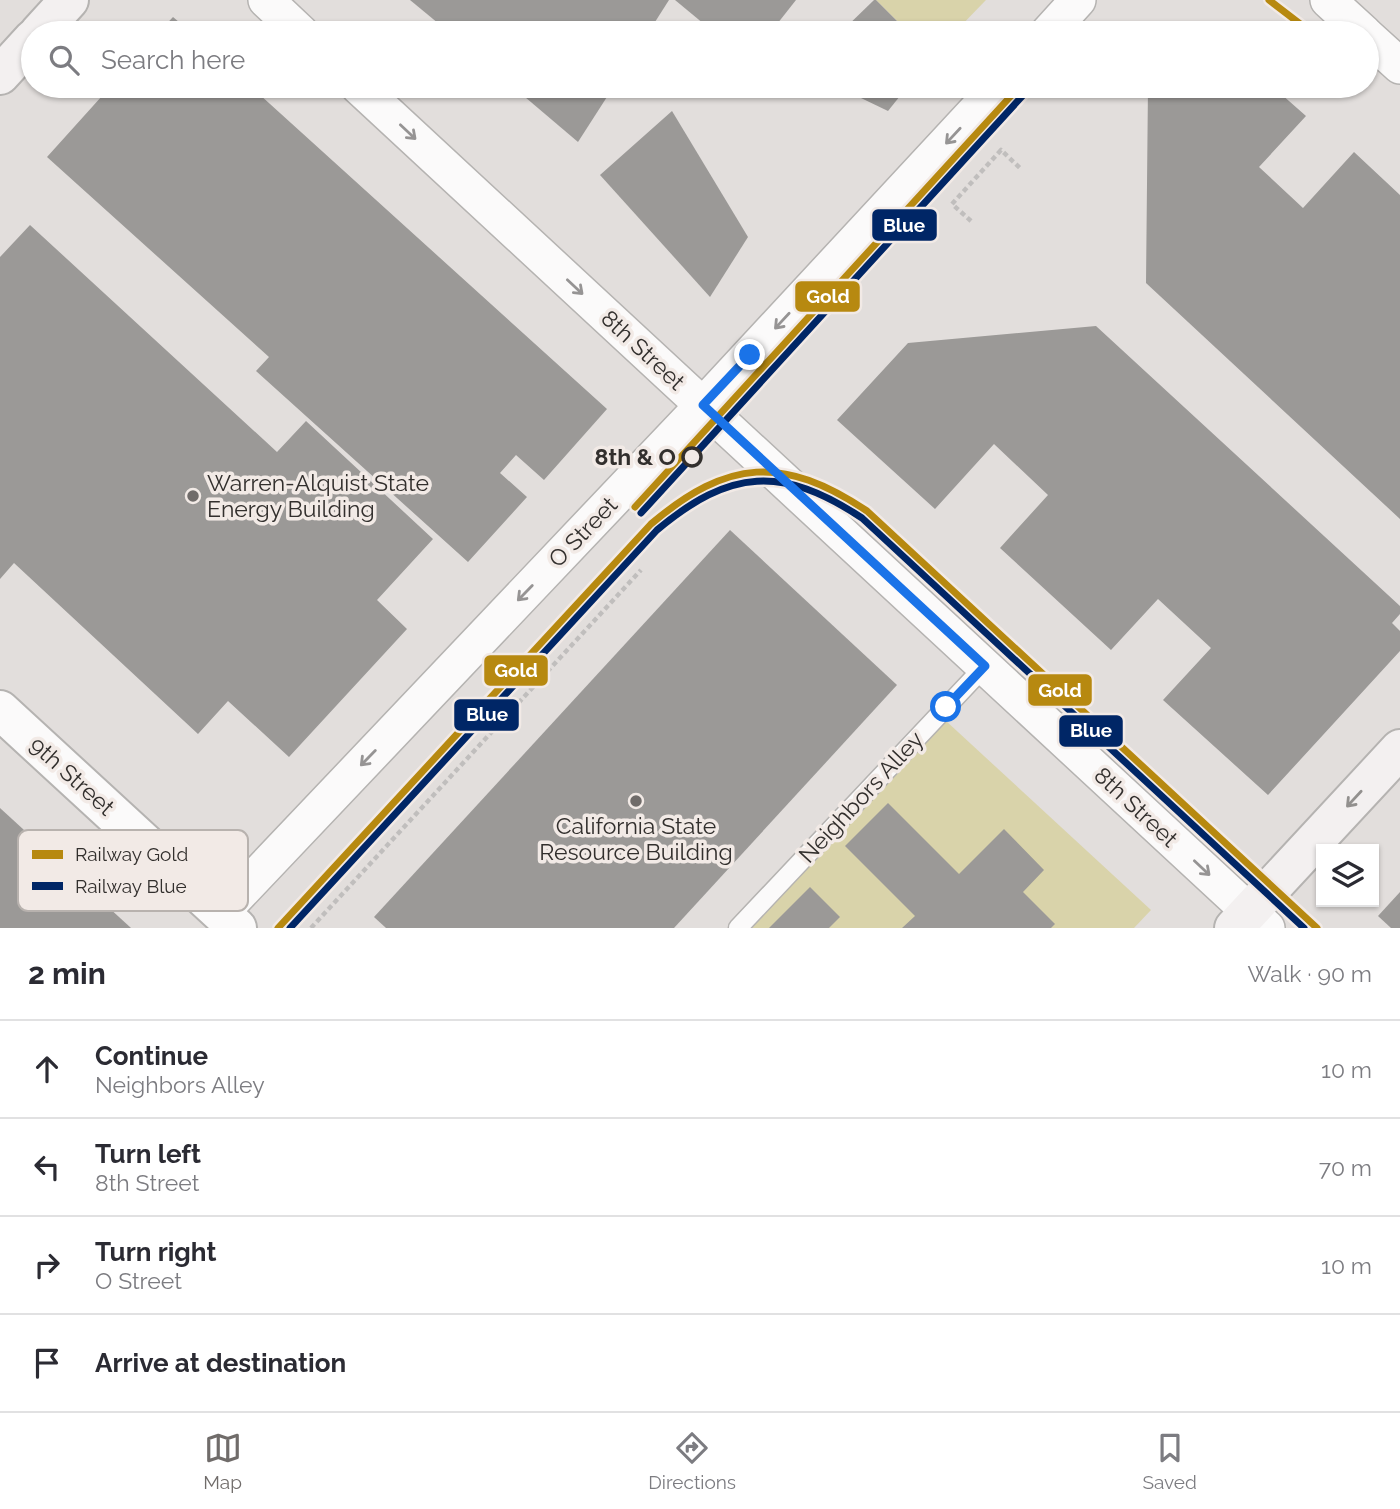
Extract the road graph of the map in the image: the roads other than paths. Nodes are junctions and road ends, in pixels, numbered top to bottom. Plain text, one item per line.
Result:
1 (69, 0) edge
2 (266, 0) edge
3 (1078, 0) edge
4 (1328, 0) edge
5 (49, 21) edge
6 (289, 21) edge
7 (1059, 21) edge
8 (1351, 21) edge
9 (1379, 47) edge
10 (21, 52) edge
11 (1400, 66) edge
12 (0, 75) edge
13 (371, 98) edge
14 (988, 98) edge
15 (703, 405) junction
16 (985, 666) junction
17 (0, 710) edge
18 (1400, 749) edge
19 (131, 830) edge
20 (248, 899) edge
21 (1250, 923) edge
22 (738, 928) edge

1 - 5 main road
2 - 6 street
3 - 7 street
4 - 8 street
9 - 11 street
10 - 12 main road
13 -> 15 street, 8th Street
14 -> 15 street, O Street
15 - 16 street, 8th Street
15 -> 20 street, O Street
16 -> 21 street, 8th Street
16 - 22 lane, Neighbors Alley
17 - 19 street, 9th Street
18 -> 21 main road

